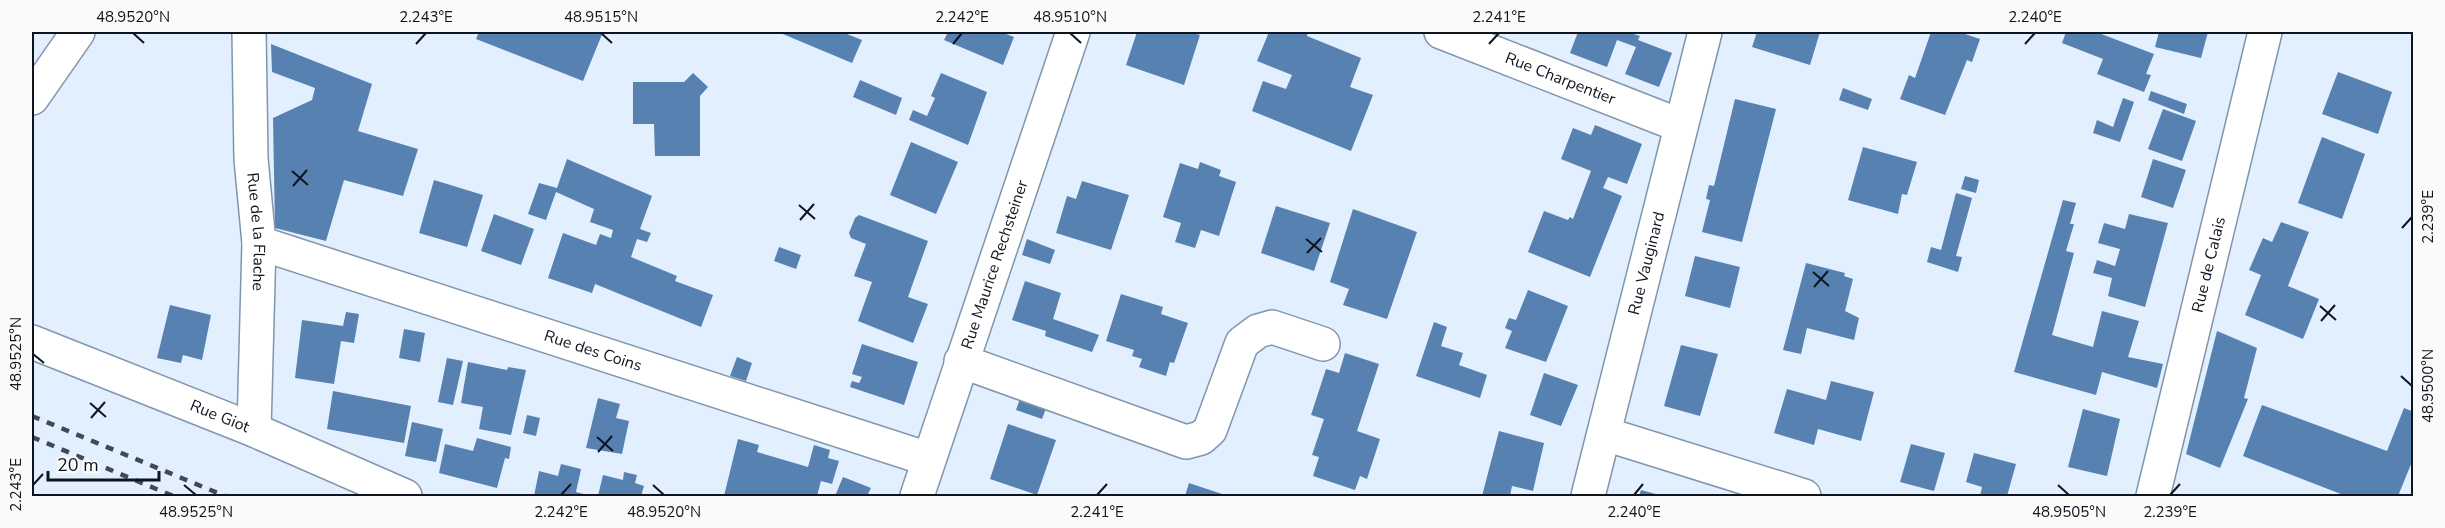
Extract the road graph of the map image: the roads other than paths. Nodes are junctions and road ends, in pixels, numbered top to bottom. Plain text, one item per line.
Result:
1 (78, 32) edge
2 (249, 32) edge
3 (1073, 32) edge
4 (1441, 32) edge
5 (1705, 32) edge
6 (2265, 32) edge
7 (32, 98) edge
8 (1680, 125) junction
9 (259, 243) junction
10 (32, 342) edge
11 (1323, 344) dead end
12 (961, 361) junction
13 (254, 430) junction
14 (1605, 434) junction
15 (928, 459) junction
16 (405, 496) edge
17 (917, 496) edge
18 (1588, 496) edge
19 (1804, 496) edge
20 (2153, 496) edge

1 - 7 street
2 - 9 street, Rue de la Flache
3 - 12 street, Rue Maurice Rechsteiner
4 - 8 street, Rue Charpentier
5 - 8 street, Rue Vauginard
6 - 20 street, Rue de Calais
8 - 14 street, Rue Vauginard
9 - 13 street, Rue de la Flache
9 - 15 street, Rue des Coins
10 - 13 street, Rue Giot
11 - 12 street
12 - 15 street, Rue Maurice Rechsteiner
13 - 16 street, Rue Giot
14 - 18 street, Rue Vauginard
14 - 19 street
15 - 17 street, Rue Maurice Rechsteiner

